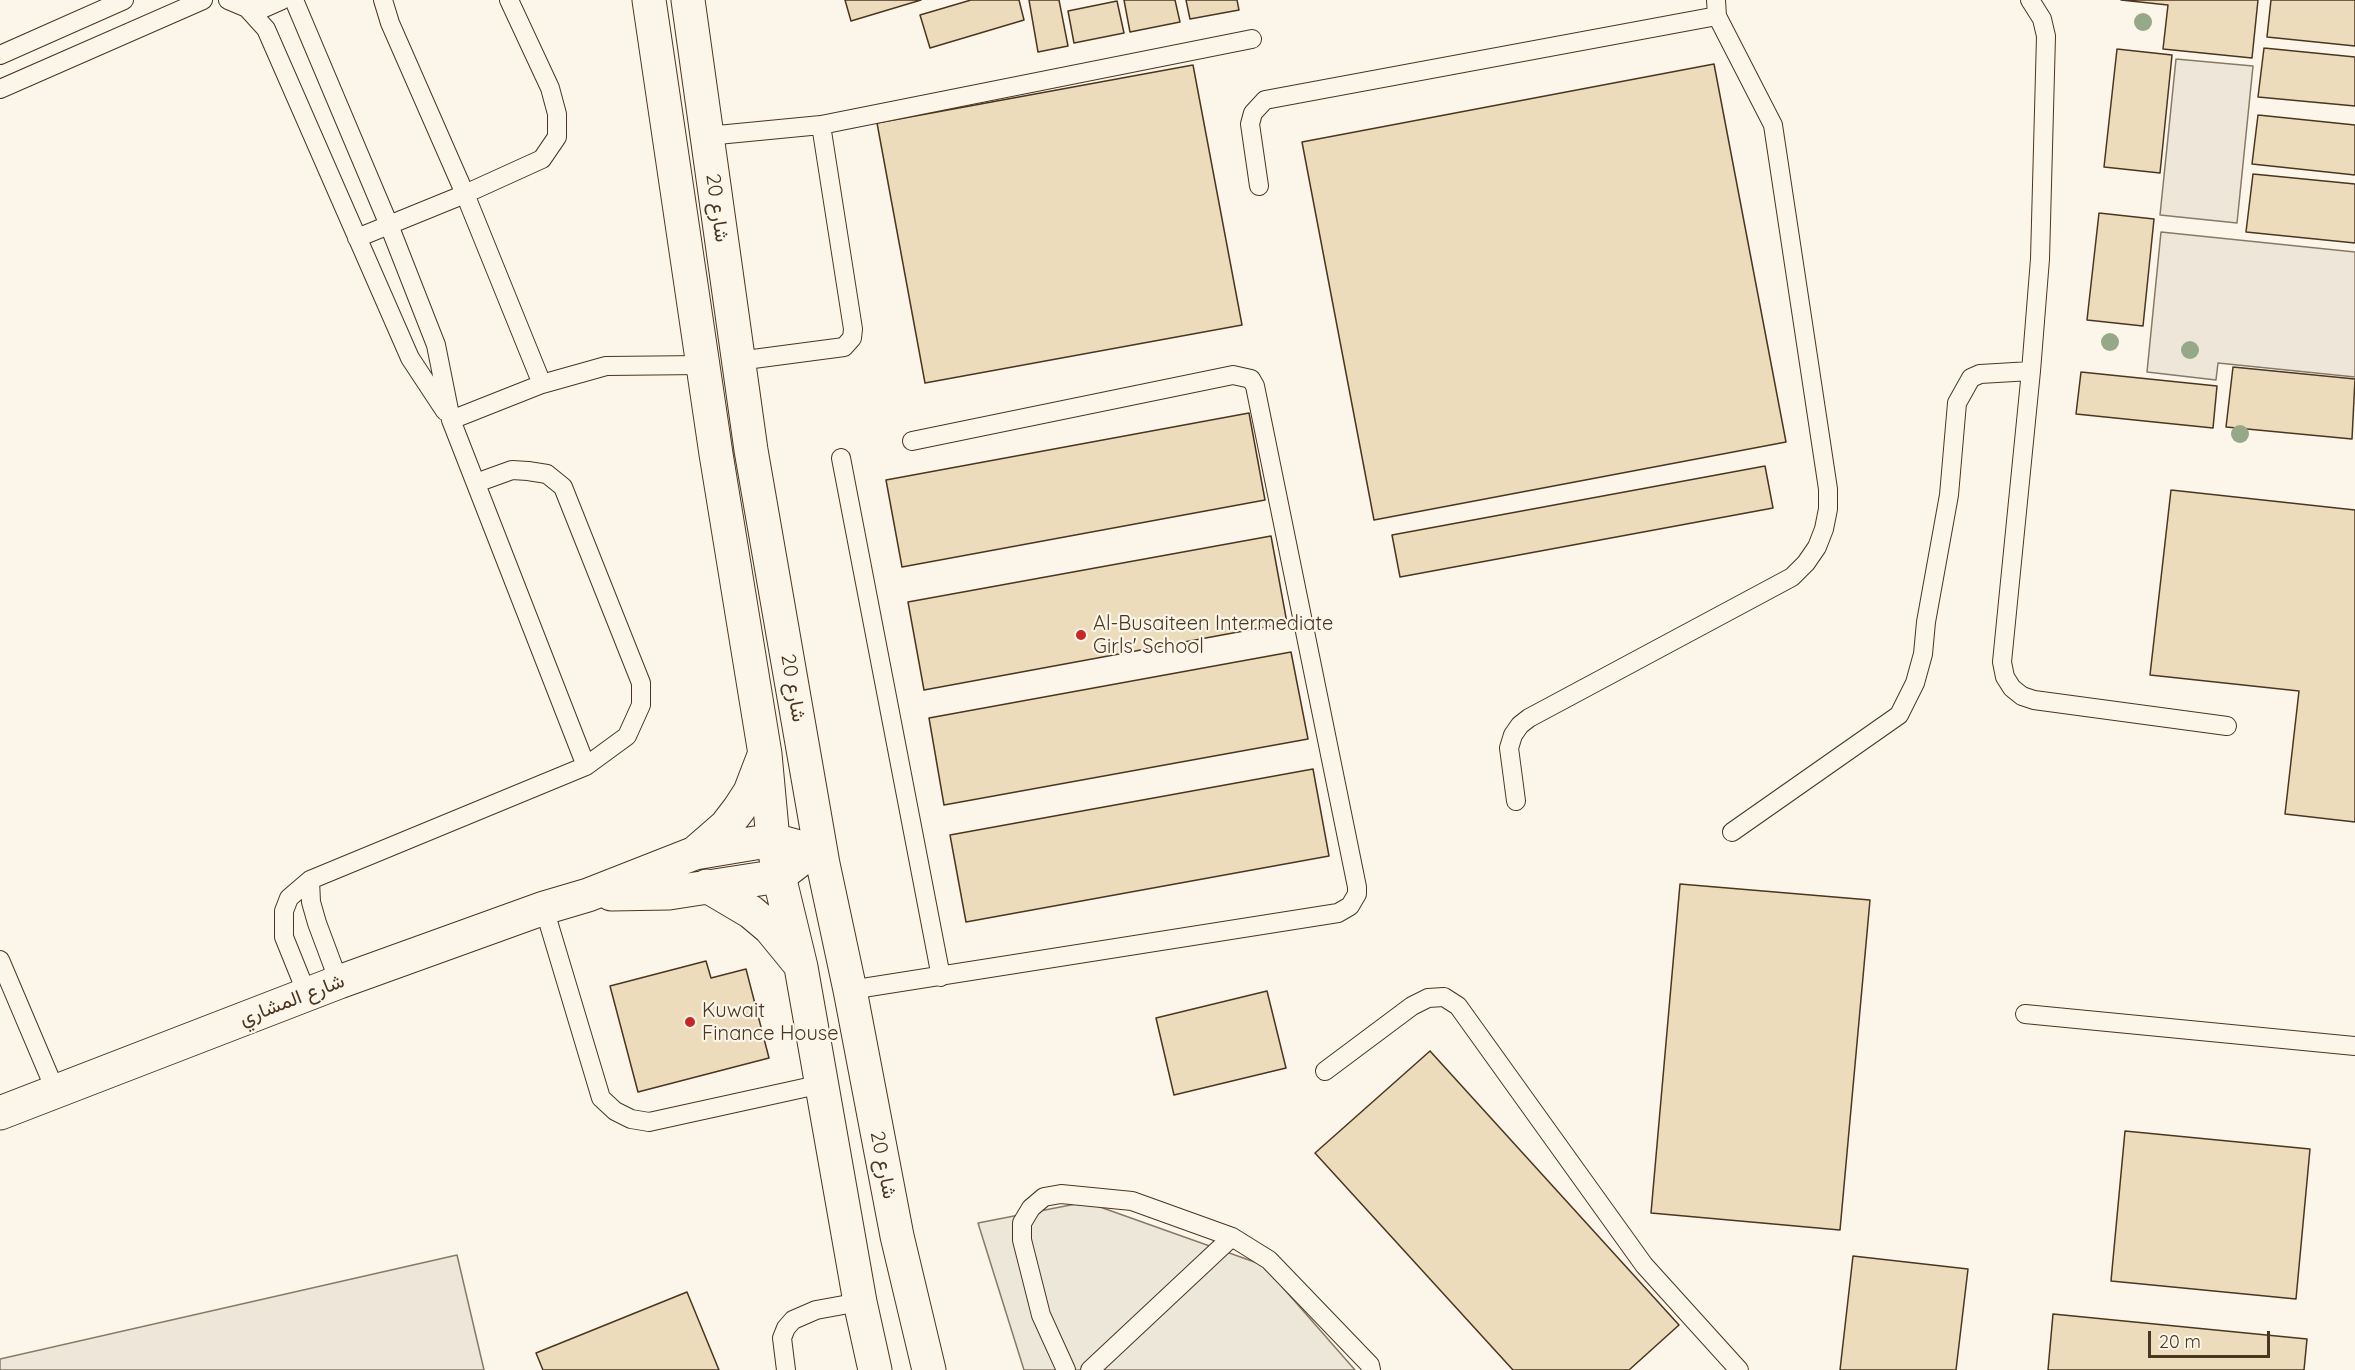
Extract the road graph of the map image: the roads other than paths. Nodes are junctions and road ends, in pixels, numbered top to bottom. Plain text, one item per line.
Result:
1 (124, 0) edge
2 (203, 0) edge
3 (228, 0) edge
4 (282, 0) edge
5 (294, 0) edge
6 (383, 0) edge
7 (509, 0) edge
8 (649, 0) edge
9 (688, 0) edge
10 (2030, 0) edge
11 (247, 8) junction
12 (1717, 8) edge
13 (1252, 39) dead end
14 (0, 55) edge
15 (0, 89) edge
16 (821, 125) junction
17 (707, 136) junction
18 (1258, 186) dead end
19 (465, 194) junction
20 (389, 225) junction
21 (357, 238) junction
22 (738, 362) junction
23 (702, 365) junction
24 (2031, 371) junction
25 (542, 384) junction
26 (451, 420) junction
27 (912, 441) dead end
28 (840, 458) dead end
29 (476, 483) junction
30 (2227, 726) dead end
31 (765, 754) junction
32 (586, 766) junction
33 (1516, 801) dead end
34 (1732, 832) dead end
35 (773, 840) junction
36 (815, 849) junction
37 (695, 853) junction
38 (779, 876) junction
39 (310, 880) junction
40 (707, 886) junction
41 (588, 894) junction
42 (544, 908) junction
43 (0, 960) edge
44 (801, 967) junction
45 (941, 977) junction
46 (339, 982) junction
47 (850, 990) junction
48 (307, 994) junction
49 (2025, 1014) dead end
50 (2355, 1046) edge
51 (1325, 1071) dead end
52 (822, 1084) junction
53 (56, 1092) junction
54 (0, 1113) edge
55 (1232, 1238) junction
56 (860, 1302) junction
57 (786, 1370) edge
58 (875, 1370) edge
59 (929, 1370) edge
60 (1066, 1370) edge
61 (1090, 1370) edge
62 (1371, 1370) edge
63 (1739, 1370) edge

1 - 14 lane
2 - 15 lane
3 - 11 lane
4 - 11 lane
5 - 20 lane
6 - 19 lane
7 - 19 lane
8 - 23 main road, شارع 20
9 - 17 main road, شارع 20
10 - 24 lane
11 - 21 lane
12 - 18 lane
12 - 33 lane
13 - 16 lane
16 - 17 lane
16 - 22 lane
17 - 22 main road, شارع 20
19 - 20 lane
19 - 25 lane
20 - 21 lane
20 - 26 lane
21 - 26 lane
22 - 36 main road, شارع 20
23 - 25 lane
23 - 31 main road, شارع 20
24 - 30 lane
24 - 34 lane
25 - 26 lane
26 - 29 lane
27 - 45 lane
28 - 45 lane
29 - 32 lane
29 - 32 lane
31 - 35 main road, شارع 20
31 - 37 main road
32 - 39 lane
35 - 36 main road, شارع المشاري
35 - 37 main road, شارع المشاري
35 - 38 main road, شارع 20
36 - 38 main road
36 - 47 main road, شارع 20
37 - 41 main road, شارع المشاري
38 - 40 main road, شارع المشاري
38 - 44 main road, شارع 20
39 - 46 lane
39 - 48 lane
40 - 41 main road, شارع المشاري
40 - 44 main road
41 - 42 main road, شارع المشاري
42 - 46 main road, شارع المشاري
42 - 52 lane
43 - 53 lane
44 - 52 main road, شارع 20
45 - 47 lane
46 - 48 main road, شارع المشاري
47 - 59 main road, شارع 20
48 - 53 main road, شارع المشاري
49 - 50 lane
51 - 63 lane
52 - 56 main road, شارع 20
53 - 54 main road, شارع المشاري
55 - 60 lane
55 - 61 lane
55 - 62 lane
56 - 57 lane
56 - 58 main road, شارع 20

